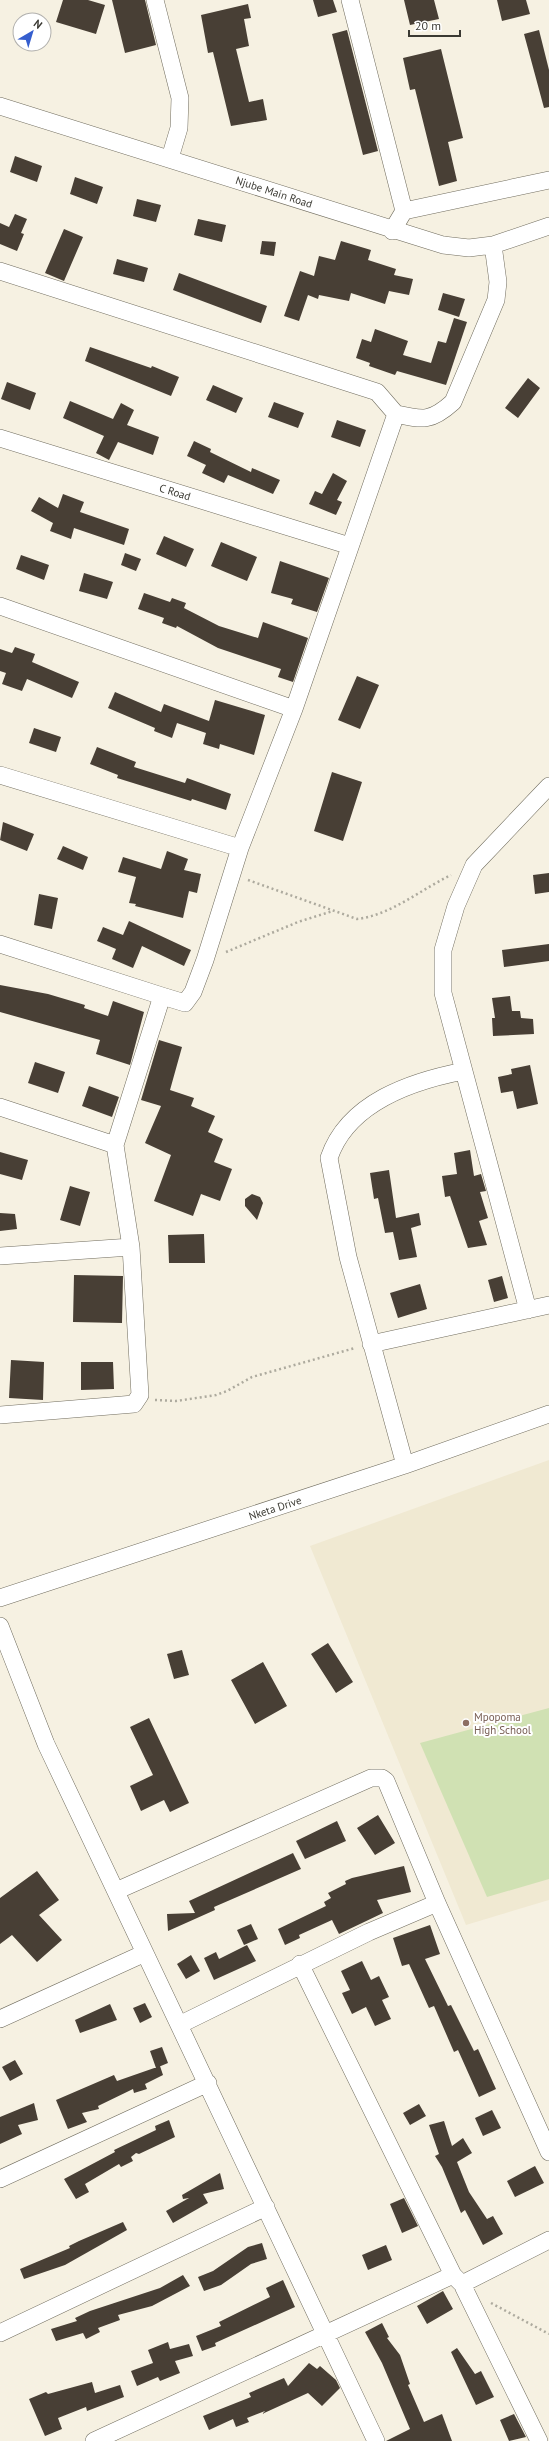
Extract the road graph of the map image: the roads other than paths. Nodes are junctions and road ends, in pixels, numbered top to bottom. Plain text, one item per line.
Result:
1 (155, 0) edge
2 (350, 0) edge
3 (0, 106) edge
4 (170, 158) junction
5 (549, 180) edge
6 (404, 211) junction
7 (549, 226) edge
8 (392, 231) junction
9 (493, 245) junction
10 (0, 271) edge
11 (396, 414) junction
12 (0, 438) edge
13 (350, 546) junction
14 (0, 606) edge
15 (294, 708) junction
16 (0, 774) edge
17 (546, 795) edge
18 (240, 848) junction
19 (0, 944) edge
20 (162, 996) junction
21 (464, 1071) junction
22 (0, 1107) edge
23 (115, 1145) junction
24 (131, 1247) junction
25 (0, 1256) edge
26 (549, 1305) edge
27 (528, 1310) junction
28 (371, 1344) junction
29 (549, 1414) edge
30 (0, 1415) edge
31 (405, 1465) junction
32 (0, 1598) edge
33 (0, 1626) edge
34 (116, 1891) junction
35 (437, 1903) junction
36 (145, 1953) junction
37 (300, 1964) junction
38 (0, 2020) edge
39 (179, 2025) junction
40 (208, 2083) junction
41 (549, 2152) edge
42 (0, 2179) edge
43 (266, 2207) junction
44 (549, 2240) edge
45 (461, 2283) junction
46 (325, 2332) junction
47 (0, 2333) edge
48 (94, 2441) edge
49 (376, 2441) edge
50 (539, 2441) edge

1 - 4 street
2 - 6 street
3 - 4 street, Njube Main Road
4 - 8 street, Njube Main Road
5 - 6 street
6 - 8 street
7 - 9 street, Njube Main Road
8 - 9 street, Njube Main Road
9 - 11 street
10 - 11 street
11 - 13 street
12 - 13 street, C Road
13 - 15 street
14 - 15 street
15 - 18 street
16 - 18 street
17 - 21 street
18 - 20 street
19 - 20 street
20 - 23 street
21 - 27 street
21 - 28 street
22 - 23 street
23 - 24 street
24 - 25 street
24 - 30 street
26 - 27 street
27 - 28 street
28 - 31 street
29 - 31 street, Nketa Drive
31 - 32 street, Nketa Drive
33 - 34 street
34 - 35 street
34 - 36 street
35 - 37 street
35 - 41 street
36 - 38 street
36 - 39 street
37 - 39 street
37 - 45 street
39 - 40 street
40 - 42 street
40 - 43 street
43 - 46 street
43 - 47 street
44 - 45 street
45 - 46 street
45 - 50 street
46 - 48 street
46 - 49 street

